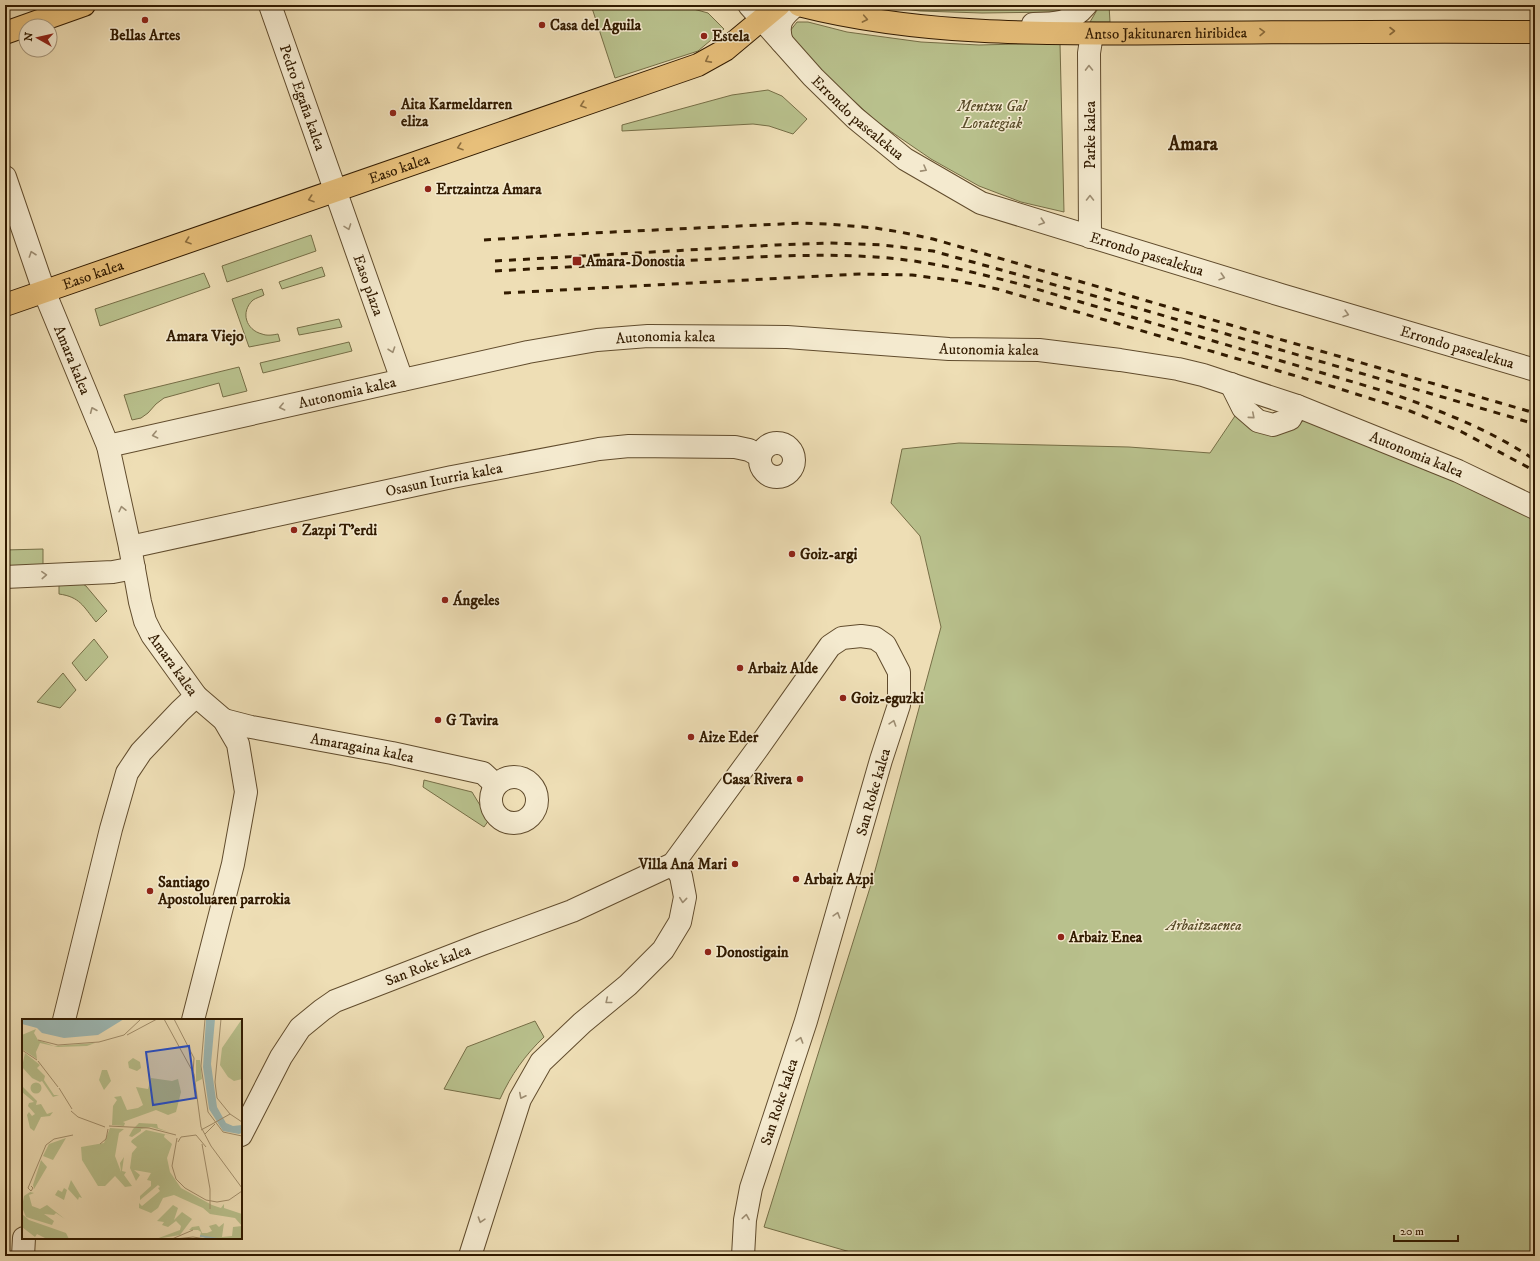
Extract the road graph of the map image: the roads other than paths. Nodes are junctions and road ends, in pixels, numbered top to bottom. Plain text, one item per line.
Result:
1 (84, 5) edge
2 (270, 5) edge
3 (779, 5) edge
4 (796, 5) edge
5 (799, 5) edge
6 (1086, 5) edge
7 (755, 12) edge
8 (999, 32) junction
9 (1535, 32) edge
10 (5, 33) edge
11 (1092, 34) junction
12 (782, 42) junction
13 (5, 177) edge
14 (335, 190) junction
15 (1090, 237) junction
16 (44, 291) junction
17 (5, 305) edge
18 (1535, 370) edge
19 (402, 380) junction
20 (108, 446) junction
21 (760, 456) dead end
22 (1535, 508) edge
23 (132, 558) junction
24 (5, 577) edge
25 (196, 696) junction
26 (224, 720) junction
27 (496, 784) dead end
28 (673, 864) junction
29 (64, 1019) edge
30 (193, 1019) edge
31 (242, 1133) edge
32 (24, 1239) edge
33 (23, 1256) edge
34 (470, 1256) edge
35 (743, 1256) edge

1 - 10 main road
2 - 14 street, Pedro Egaña kalea
3 - 7 main road, Easo kalea
4 - 12 street
5 -> 8 main road, Antso Jakitunaren hiribidea
6 - 8 street
7 - 12 street
7 -> 14 main road, Easo kalea
8 - 11 main road, Antso Jakitunaren hiribidea
11 -> 9 main road, Antso Jakitunaren hiribidea
15 -> 11 street, Parke kalea
12 -> 15 street, Errondo pasealekua
16 -> 13 street, Amara kalea
14 -> 16 main road, Easo kalea
14 -> 19 street, Easo plaza
15 -> 18 street, Errondo pasealekua
16 - 17 main road, Easo kalea
20 -> 16 street, Amara kalea
19 -> 20 street, Autonomia kalea
19 - 22 street, Autonomia kalea
23 -> 20 street, Amara kalea
21 - 23 street, Osasun Iturria kalea
24 -> 23 street, Osasun Iturria kalea
23 - 25 street, Amara kalea
25 - 26 street
25 - 29 street, Amara kalea
26 - 27 street, Amaragaina kalea
26 - 30 street
28 - 31 street, San Roke kalea
28 -> 34 street
35 -> 28 street, San Roke kalea
32 - 33 street

